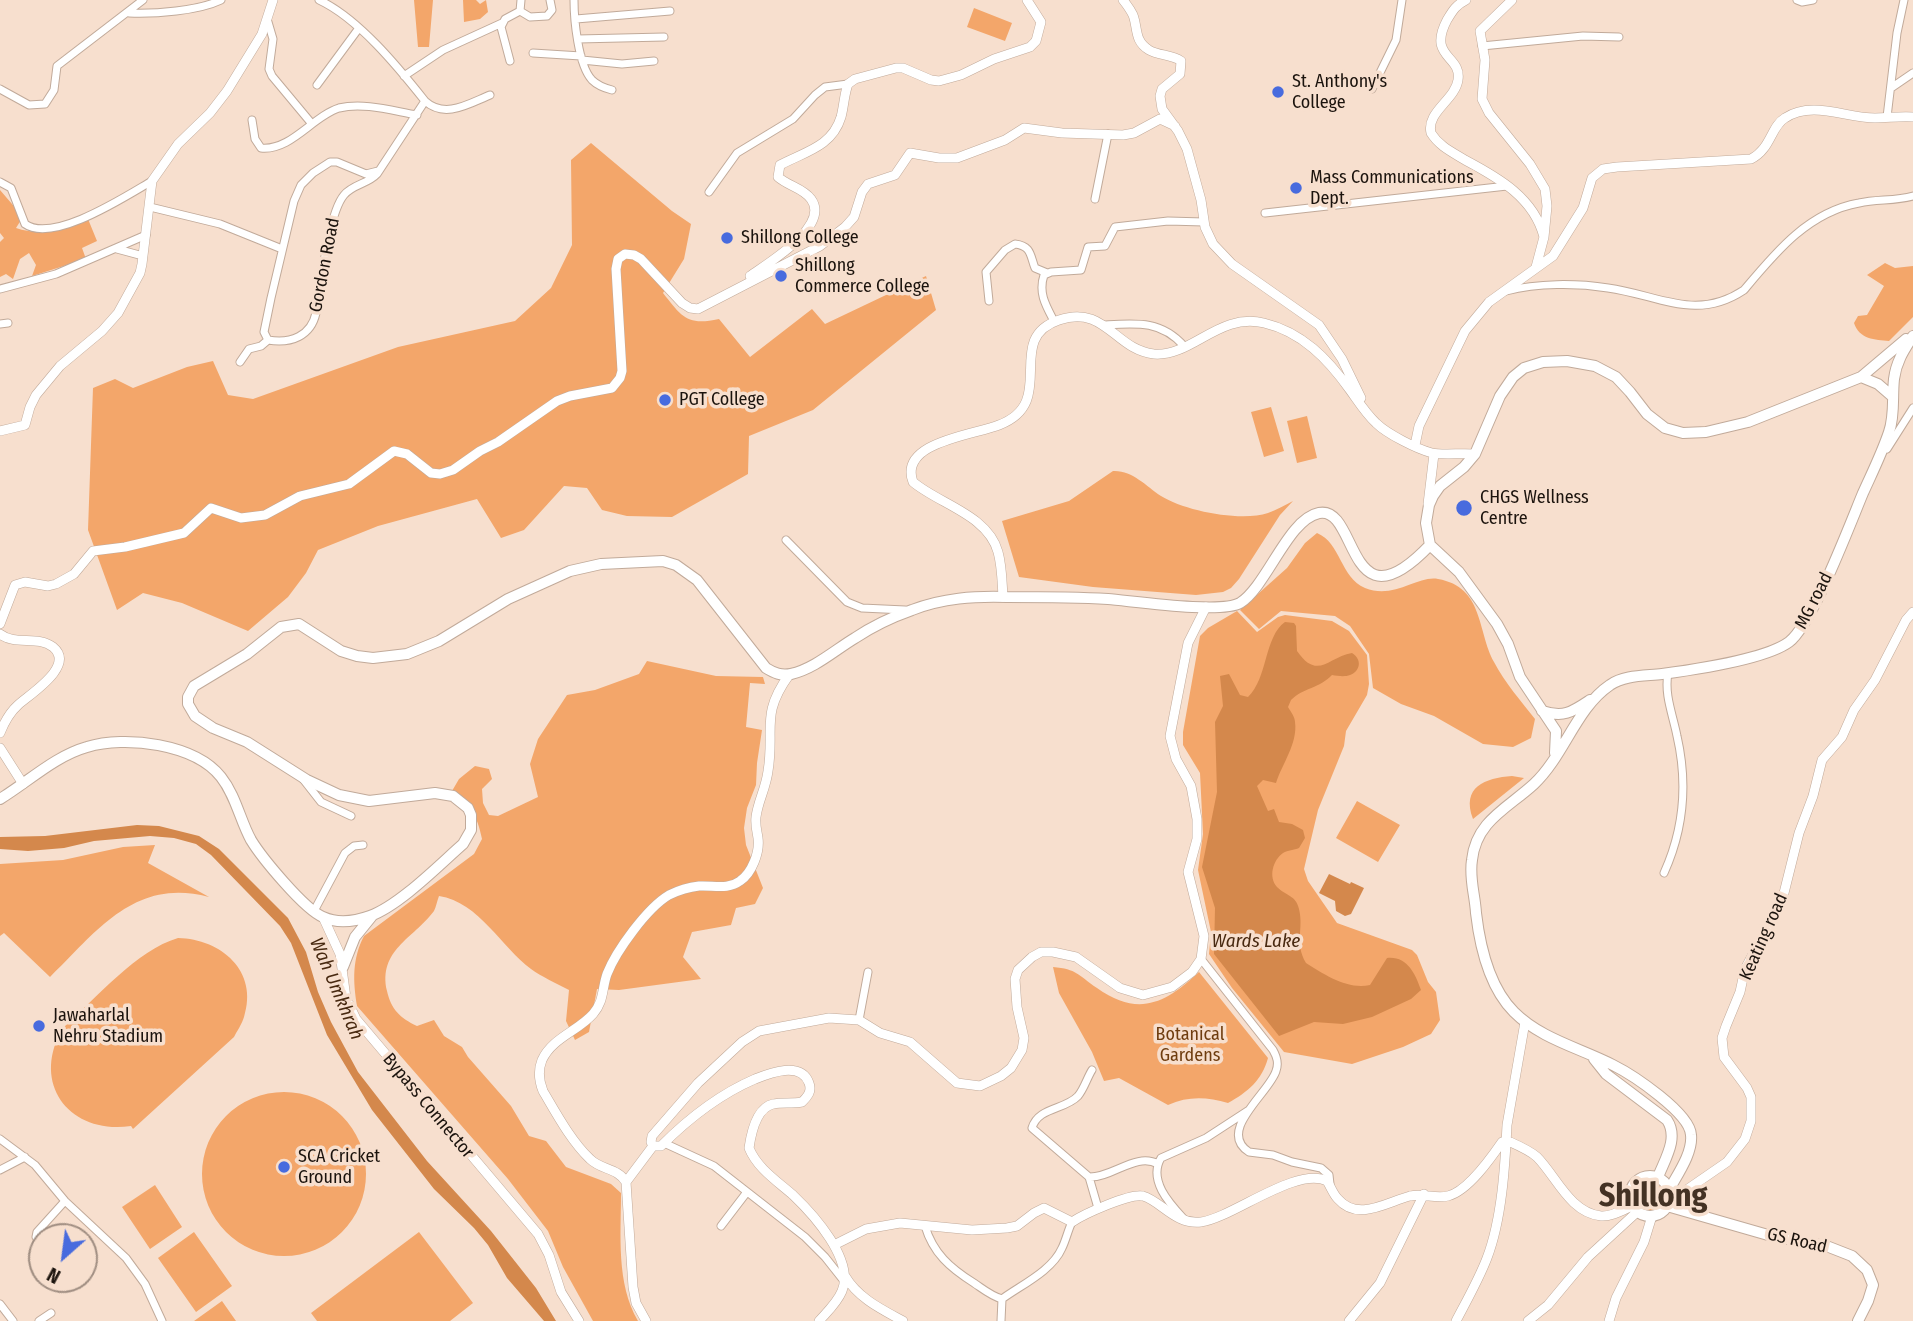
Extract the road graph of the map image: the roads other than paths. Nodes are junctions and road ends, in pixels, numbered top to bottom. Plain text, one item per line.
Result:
1 (143, 0) edge
2 (221, 0) edge
3 (273, 0) edge
4 (319, 0) edge
5 (521, 0) edge
6 (551, 0) edge
7 (574, 0) edge
8 (1027, 0) edge
9 (1123, 0) edge
10 (1402, 0) edge
11 (1466, 0) edge
12 (1512, 0) edge
13 (1797, 0) edge
14 (1812, 0) edge
15 (1904, 0) edge
16 (520, 11) junction
17 (670, 11) dead end
18 (128, 13) junction
19 (576, 19) junction
20 (268, 22) junction
21 (502, 23) junction
22 (359, 28) junction
23 (664, 37) dead end
24 (1619, 37) dead end
25 (578, 39) junction
26 (1482, 46) junction
27 (533, 53) dead end
28 (582, 58) junction
29 (510, 61) dead end
30 (654, 61) dead end
31 (1913, 73) edge
32 (404, 76) junction
33 (848, 84) junction
34 (317, 85) dead end
35 (1891, 88) junction
36 (0, 89) edge
37 (1372, 89) dead end
38 (612, 90) dead end
39 (490, 94) dead end
40 (425, 101) junction
41 (417, 116) junction
42 (1887, 117) junction
43 (1913, 117) edge
44 (253, 120) dead end
45 (312, 124) junction
46 (1175, 127) junction
47 (1108, 134) junction
48 (378, 171) junction
49 (152, 181) junction
50 (0, 182) edge
51 (1507, 186) junction
52 (709, 192) dead end
53 (1913, 196) edge
54 (1095, 199) dead end
55 (150, 207) junction
56 (1265, 213) dead end
57 (1204, 222) junction
58 (146, 235) junction
59 (1544, 237) junction
60 (117, 249) junction
61 (282, 249) junction
62 (143, 256) junction
63 (1536, 268) junction
64 (1047, 272) junction
65 (0, 289) edge
66 (733, 291) junction
67 (989, 301) dead end
68 (1489, 302) junction
69 (1054, 321) junction
70 (1104, 325) junction
71 (1913, 334) edge
72 (268, 340) junction
73 (1184, 346) junction
74 (240, 362) dead end
75 (1861, 377) junction
76 (1893, 397) junction
77 (1913, 408) edge
78 (1367, 413) junction
79 (0, 431) edge
80 (1415, 445) junction
81 (1434, 454) junction
82 (1475, 454) junction
83 (1872, 473) junction
84 (1428, 510) junction
85 (786, 540) dead end
86 (1430, 545) junction
87 (1003, 597) junction
88 (1206, 607) junction
89 (912, 610) junction
90 (1913, 612) edge
91 (0, 624) edge
92 (0, 634) edge
93 (1668, 673) junction
94 (789, 675) junction
95 (1601, 692) junction
96 (1542, 711) junction
97 (0, 733) edge
98 (0, 748) edge
99 (1554, 759) junction
100 (302, 776) junction
101 (23, 784) junction
102 (0, 799) edge
103 (351, 816) dead end
104 (363, 845) dead end
105 (1664, 873) dead end
106 (318, 914) junction
107 (372, 916) junction
108 (1201, 959) junction
109 (343, 967) junction
110 (868, 972) dead end
111 (859, 1020) junction
112 (1525, 1022) junction
113 (1592, 1057) junction
114 (1092, 1070) dead end
115 (1248, 1110) junction
116 (0, 1139) edge
117 (1508, 1141) junction
118 (664, 1143) junction
119 (653, 1146) junction
120 (25, 1157) junction
121 (1158, 1164) junction
122 (0, 1170) edge
123 (1089, 1177) junction
124 (1658, 1177) junction
125 (626, 1182) junction
126 (1330, 1185) junction
127 (747, 1192) junction
128 (1424, 1194) junction
129 (1669, 1199) junction
130 (65, 1201) junction
131 (1098, 1208) junction
132 (1635, 1209) junction
133 (1652, 1216) junction
134 (1184, 1219) junction
135 (1072, 1222) junction
136 (45, 1223) edge
137 (720, 1226) dead end
138 (925, 1226) junction
139 (834, 1245) junction
140 (843, 1271) junction
141 (844, 1282) junction
142 (1002, 1299) junction
143 (0, 1304) edge
144 (51, 1313) dead end
145 (12, 1321) edge
146 (39, 1321) edge
147 (162, 1321) edge
148 (579, 1321) edge
149 (646, 1321) edge
150 (819, 1321) edge
151 (902, 1321) edge
152 (1000, 1321) edge
153 (1349, 1321) edge
154 (1457, 1321) edge
155 (1528, 1321) edge
156 (1609, 1321) edge
157 (1858, 1321) edge

1 - 18 street
2 - 18 street
3 - 20 street
4 - 22 street
5 - 16 street
6 - 16 street
7 - 19 street
8 - 33 street
9 - 46 street
10 - 37 street
11 - 51 street
12 - 26 street
13 - 14 street
15 - 35 street
16 - 21 street
17 - 19 street
18 - 36 street
19 - 25 street
20 - 45 street
20 - 49 street
21 - 29 street
21 - 32 street
22 - 32 street
22 - 34 street
23 - 25 street
24 - 26 street
25 - 28 street
26 - 59 street
27 - 28 street
28 - 30 street
28 - 38 street
31 - 35 street
32 - 40 street
33 - 52 street
33 - 66 street
35 - 42 street
39 - 40 street
40 - 41 street, Gordon Road
41 - 45 street
41 - 48 street, Gordon Road
42 - 43 street
42 - 63 street
44 - 45 street
46 - 47 street
46 - 57 street
47 - 54 street
47 - 66 street
48 - 61 street
48 - 72 street, Gordon Road
49 - 50 street
49 - 55 street
51 - 56 street
51 - 59 street
53 - 68 street
55 - 58 street
55 - 61 street
57 - 64 street
57 - 78 street
58 - 60 street
58 - 62 street
59 - 63 street
60 - 62 street
60 - 65 street
61 - 72 street
62 - 79 street
63 - 68 street
64 - 67 street
64 - 69 street
66 - 91 street
68 - 80 street
69 - 70 street
69 - 87 street
70 - 73 street
70 - 73 street
71 - 75 main road
71 - 76 main road, MG road
72 - 74 street
73 - 78 street
75 - 76 main road
75 - 82 main road
76 - 83 main road, MG road
77 - 83 street
78 - 80 street
80 - 81 street
81 - 82 street
81 - 84 street
82 - 84 main road
83 - 93 main road, MG road
84 - 86 main road
85 - 89 street
86 - 88 main road
86 - 96 main road
87 - 88 main road
87 - 89 main road
88 - 108 street
89 - 94 main road
90 - 129 street, Keating road
92 - 97 street
93 - 95 main road, MG road
93 - 105 street
94 - 100 main road
94 - 125 street
95 - 96 main road, MG road
95 - 99 main road
96 - 99 main road
98 - 101 street
99 - 112 main road
100 - 103 street
100 - 107 main road
101 - 102 main road, Bypass Connector
101 - 106 main road, Bypass Connector
104 - 106 street
106 - 107 main road
106 - 109 street, Bypass Connector
107 - 109 main road
108 - 111 street
108 - 115 street
109 - 148 street, Bypass Connector
110 - 111 street
111 - 119 street
112 - 113 main road
112 - 117 street
113 - 124 main road
113 - 129 main road
114 - 123 street
115 - 121 street
115 - 126 street
116 - 120 street
117 - 128 street
117 - 132 street
117 - 154 street
118 - 119 street
118 - 127 street
118 - 139 street
119 - 125 street
120 - 122 street
120 - 130 street
121 - 123 street
121 - 134 street
123 - 131 street
124 - 129 main road
124 - 132 main road
125 - 149 street
126 - 128 street
126 - 134 street
127 - 137 street
127 - 141 street
128 - 153 street
129 - 133 main road
129 - 157 main road, GS Road
130 - 136 street
130 - 147 street
131 - 134 street
131 - 135 street
132 - 133 main road
132 - 155 street
133 - 156 street
135 - 138 street
135 - 142 street
138 - 139 street
138 - 142 street
139 - 140 street
140 - 141 street
140 - 151 street
141 - 150 street
142 - 152 street
143 - 145 street
144 - 146 street

